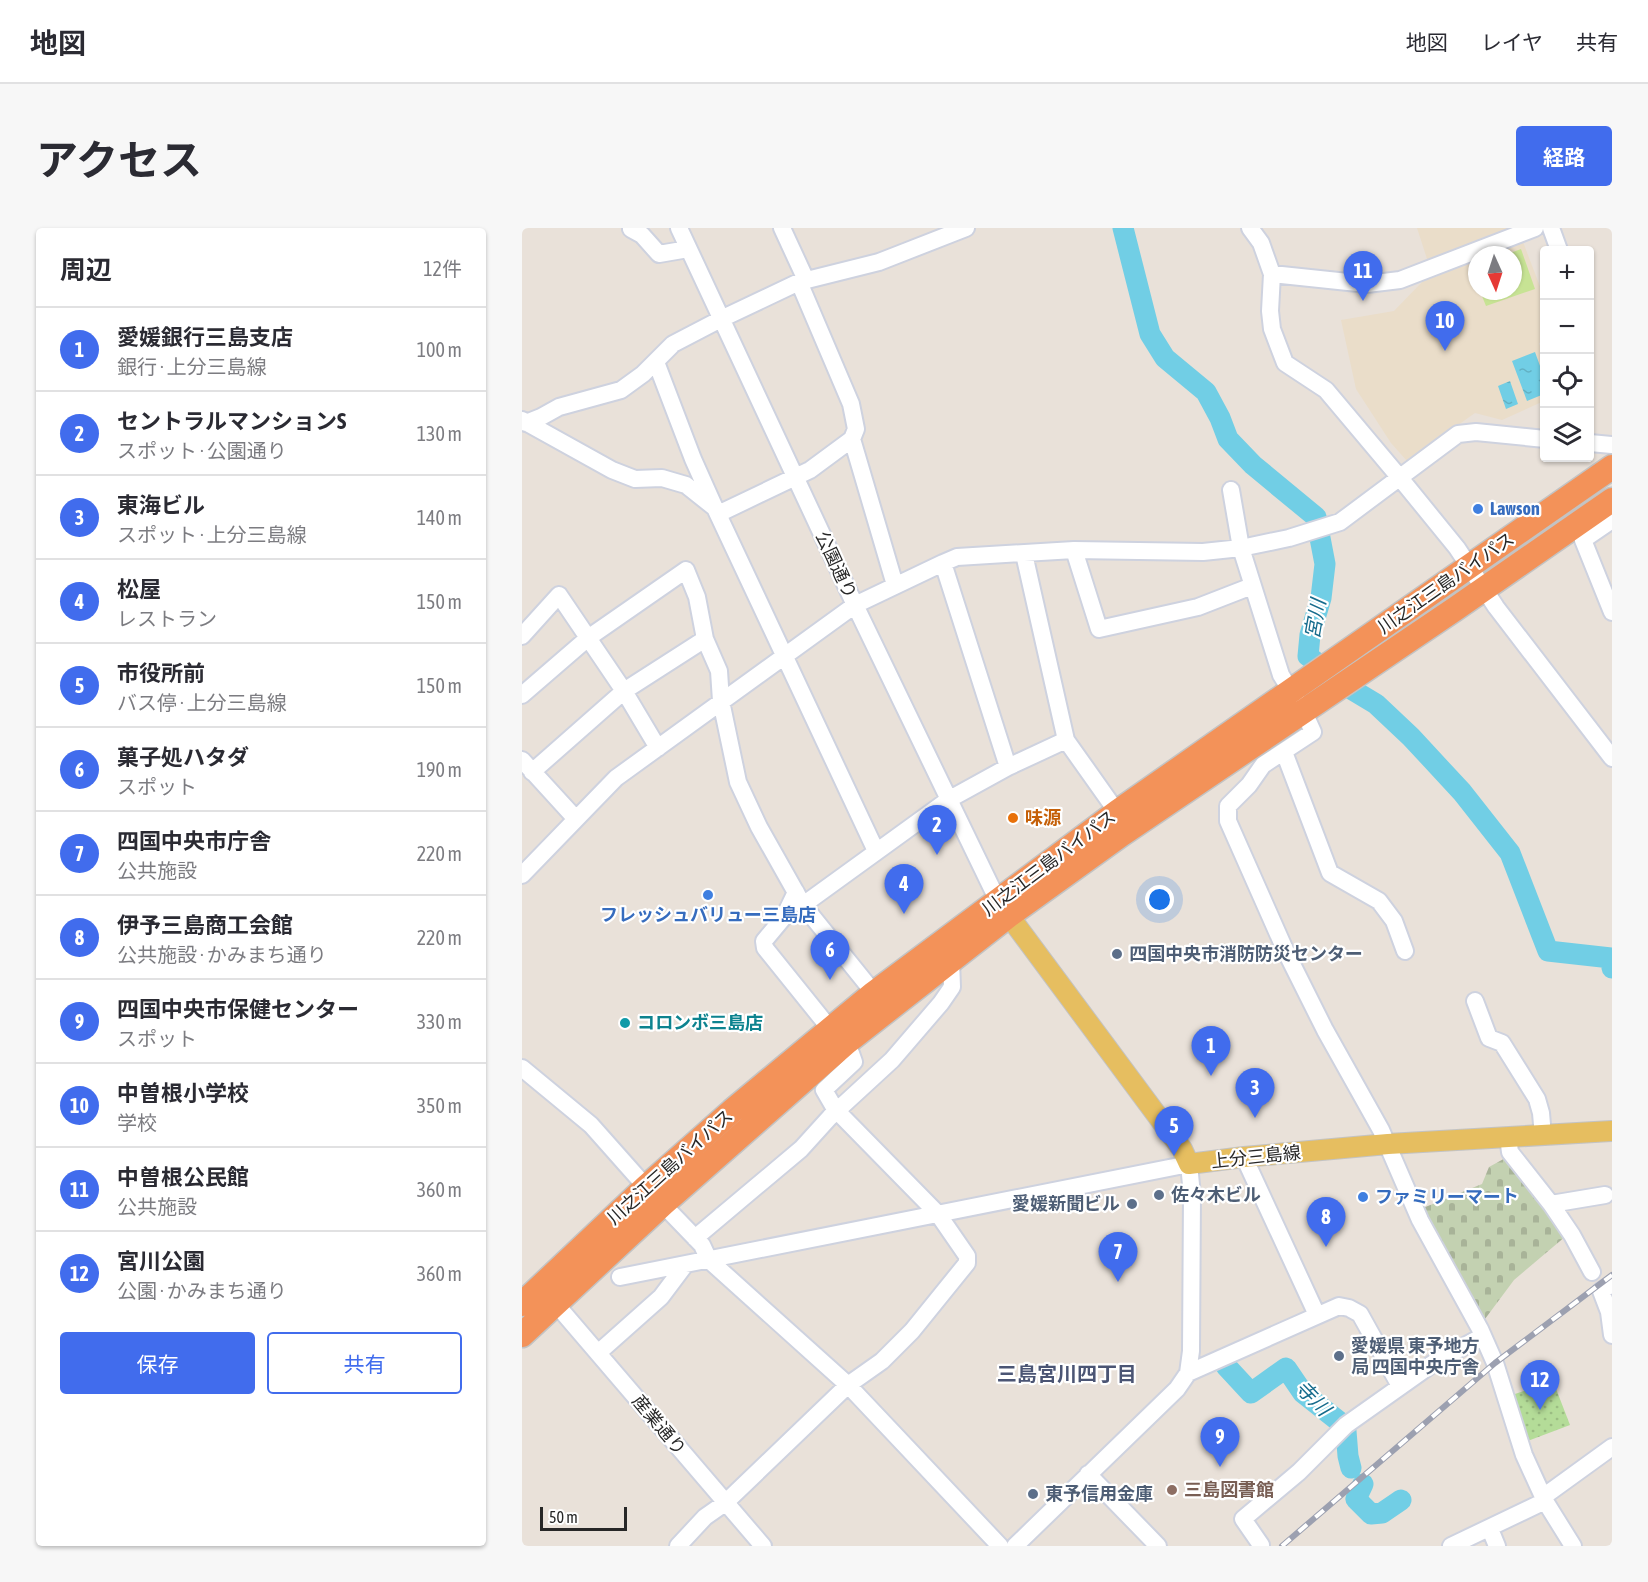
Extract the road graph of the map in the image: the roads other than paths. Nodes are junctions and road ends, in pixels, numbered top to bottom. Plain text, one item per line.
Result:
1 (679, 228) edge
2 (966, 228) edge
3 (1250, 228) edge
4 (1535, 228) edge
5 (1551, 228) edge
6 (631, 229) edge
7 (785, 229) edge
8 (1558, 246) edge
9 (688, 249) junction
10 (1272, 274) junction
11 (802, 281) junction
12 (721, 319) junction
13 (656, 362) junction
14 (524, 421) edge
15 (1540, 438) edge
16 (852, 439) junction
17 (1594, 443) edge
18 (1612, 445) edge
19 (1612, 467) edge
20 (795, 477) junction
21 (1400, 478) junction
22 (1231, 490) dead end
23 (1612, 500) edge
24 (716, 511) junction
25 (1612, 520) edge
26 (1241, 548) junction
27 (1074, 550) junction
28 (1024, 554) junction
29 (943, 563) junction
30 (1470, 567) junction
31 (895, 585) junction
32 (1252, 586) junction
33 (1484, 590) junction
34 (1608, 591) edge
35 (855, 605) junction
36 (1612, 612) edge
37 (522, 636) edge
38 (588, 638) junction
39 (705, 639) junction
40 (784, 657) junction
41 (1291, 691) junction
42 (624, 692) junction
43 (522, 695) edge
44 (721, 701) junction
45 (1304, 712) junction
46 (1066, 740) junction
47 (658, 748) junction
48 (1284, 752) junction
49 (1612, 758) edge
50 (527, 766) edge
51 (1008, 767) junction
52 (948, 800) junction
53 (1117, 812) junction
54 (576, 819) junction
55 (876, 851) junction
56 (522, 875) edge
57 (799, 898) junction
58 (1003, 908) junction
59 (1405, 951) dead end
60 (951, 960) junction
61 (874, 993) junction
62 (1475, 1001) dead end
63 (839, 1036) junction
64 (522, 1068) edge
65 (836, 1111) junction
66 (1612, 1131) edge
67 (1543, 1136) junction
68 (1508, 1137) junction
69 (1388, 1144) junction
70 (1244, 1157) junction
71 (1189, 1164) junction
72 (646, 1187) junction
73 (1605, 1195) dead end
74 (664, 1203) junction
75 (1551, 1204) junction
76 (938, 1214) junction
77 (695, 1238) junction
78 (709, 1260) junction
79 (685, 1265) junction
80 (1592, 1272) dead end
81 (620, 1277) dead end
82 (1612, 1284) edge
83 (535, 1297) edge
84 (1317, 1315) junction
85 (522, 1335) edge
86 (1612, 1335) edge
87 (1483, 1336) junction
88 (598, 1353) junction
89 (1188, 1373) junction
90 (848, 1385) junction
91 (1400, 1386) junction
92 (1612, 1446) edge
93 (1088, 1474) junction
94 (1544, 1499) junction
95 (725, 1503) junction
96 (1490, 1528) junction
97 (678, 1546) edge
98 (763, 1546) edge
99 (999, 1546) edge
100 (1015, 1546) edge
101 (1158, 1546) edge
102 (1260, 1546) edge
103 (1451, 1546) edge
104 (1497, 1546) edge
105 (1573, 1546) edge

1 - 9 street, 公園通り
2 - 11 street
3 - 10 street
4 - 10 street
5 - 8 street
6 - 9 street
7 - 11 street
9 - 12 street, 公園通り
10 - 21 street
11 - 12 street
11 - 16 street
12 - 13 street
12 - 20 street, 公園通り
13 - 14 street
13 - 24 street
14 - 24 street
15 - 21 street
16 - 20 street
16 - 31 street
17 - 18 street
19 - 30 highway, 川之江三島バイパス
20 - 24 street
20 - 35 street, 公園通り
21 - 26 street
21 - 30 street
22 - 26 street
23 - 33 highway, 川之江三島バイパス
24 - 40 street
25 - 34 street
26 - 27 street
26 - 32 street
27 - 28 street
27 - 32 street
28 - 29 street
28 - 46 street
29 - 31 street
29 - 51 street
30 - 33 street
30 - 41 highway, 川之江三島バイパス
31 - 35 street
32 - 41 street
33 - 45 highway, 川之江三島バイパス
33 - 49 street
34 - 36 street
35 - 40 street
35 - 52 street, 公園通り
37 - 38 street
38 - 39 street
38 - 42 street
38 - 43 street
39 - 42 street
39 - 44 street
40 - 44 street
40 - 55 street
41 - 45 street
41 - 53 highway, 川之江三島バイパス
42 - 47 street
42 - 50 street
44 - 47 street
44 - 57 street
45 - 48 street
45 - 58 highway, 川之江三島バイパス
46 - 51 street
46 - 53 street
47 - 54 street
48 - 59 street
48 - 69 street
50 - 54 street
51 - 52 street
52 - 55 street
52 - 58 street, 公園通り
53 - 58 highway, 川之江三島バイパス
54 - 56 street
55 - 57 street
57 - 61 street
57 - 63 street
58 - 60 highway, 川之江三島バイパス
58 - 61 highway, 川之江三島バイパス
58 - 71 main road, 上分三島線
60 - 63 highway, 川之江三島バイパス
60 - 65 street
61 - 63 highway, 川之江三島バイパス
62 - 67 street
63 - 65 street
63 - 72 highway, 川之江三島バイパス
63 - 74 highway, 川之江三島バイパス
64 - 72 street
65 - 76 street
65 - 77 street
66 - 67 main road, 上分三島線
67 - 68 main road, 上分三島線
68 - 69 main road, 上分三島線
68 - 75 street
69 - 70 main road, 上分三島線
69 - 87 street
70 - 71 main road, 上分三島線
70 - 84 street
71 - 76 street
71 - 89 street
72 - 74 street
72 - 83 highway, 川之江三島バイパス
73 - 75 street
74 - 77 street
74 - 83 highway, 川之江三島バイパス
75 - 80 street
76 - 78 street
76 - 90 street
77 - 78 street
78 - 79 street
78 - 90 street
79 - 81 street
79 - 88 street
82 - 86 street
83 - 85 highway, 川之江三島バイパス
83 - 88 street, 産業通り
84 - 89 street
84 - 91 street
87 - 91 street
87 - 94 street
88 - 95 street, 産業通り
89 - 93 street
90 - 95 street
90 - 99 street
91 - 102 street
92 - 94 street
93 - 100 street
93 - 101 street
94 - 96 street
94 - 105 street
95 - 97 street
95 - 98 street, 産業通り
96 - 103 street
96 - 104 street

